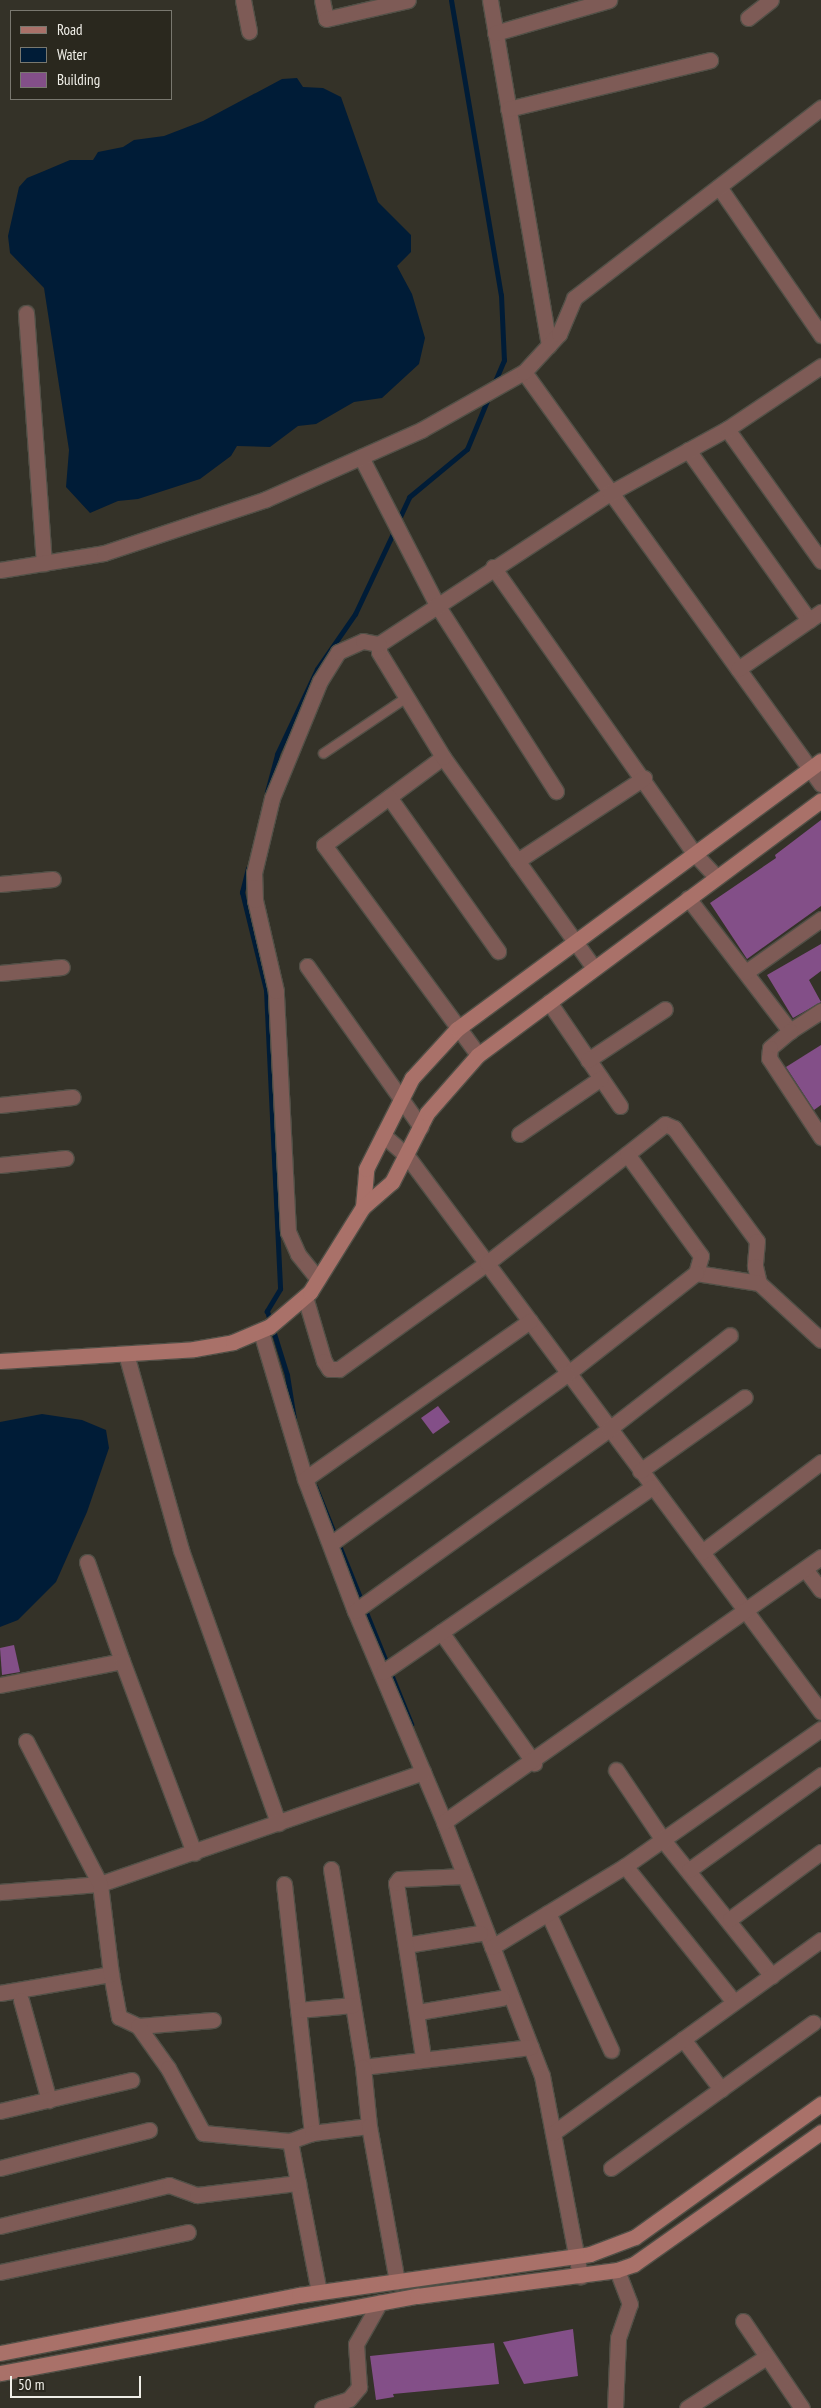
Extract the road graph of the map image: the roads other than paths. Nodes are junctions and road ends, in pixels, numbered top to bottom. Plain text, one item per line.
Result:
1 (243, 0) edge
2 (322, 0) edge
3 (406, 0) edge
4 (490, 0) edge
5 (609, 0) edge
6 (771, 0) edge
7 (748, 18) dead end
8 (249, 31) dead end
9 (495, 32) junction
10 (710, 60) dead end
11 (821, 108) edge
12 (508, 109) junction
13 (719, 187) junction
14 (26, 313) dead end
15 (821, 335) edge
16 (549, 344) junction
17 (821, 366) edge
18 (524, 372) junction
19 (727, 429) junction
20 (688, 450) junction
21 (361, 457) junction
22 (610, 493) junction
23 (821, 561) edge
24 (44, 563) junction
25 (493, 567) junction
26 (0, 570) edge
27 (437, 605) junction
28 (815, 616) edge
29 (379, 644) junction
30 (738, 669) junction
31 (405, 698) junction
32 (323, 753) dead end
33 (443, 757) junction
34 (815, 764) edge
35 (644, 778) junction
36 (821, 784) edge
37 (556, 791) dead end
38 (388, 797) junction
39 (821, 800) edge
40 (693, 852) junction
41 (517, 861) junction
42 (716, 877) junction
43 (53, 879) dead end
44 (0, 884) edge
45 (688, 898) junction
46 (821, 919) edge
47 (574, 940) junction
48 (498, 951) dead end
49 (307, 966) dead end
50 (62, 967) dead end
51 (594, 968) junction
52 (0, 972) edge
53 (746, 972) junction
54 (549, 1002) junction
55 (665, 1009) dead end
56 (821, 1011) edge
57 (457, 1029) junction
58 (790, 1031) junction
59 (478, 1055) junction
60 (588, 1060) junction
61 (601, 1078) junction
62 (73, 1097) dead end
63 (401, 1100) junction
64 (0, 1104) edge
65 (620, 1106) dead end
66 (421, 1126) junction
67 (519, 1134) dead end
68 (383, 1135) junction
69 (821, 1137) edge
70 (627, 1154) junction
71 (407, 1156) junction
72 (66, 1158) dead end
73 (0, 1164) edge
74 (363, 1207) junction
75 (487, 1263) junction
76 (696, 1273) junction
77 (318, 1279) junction
78 (759, 1282) junction
79 (304, 1299) junction
80 (530, 1321) junction
81 (265, 1330) junction
82 (730, 1336) dead end
83 (821, 1340) edge
84 (126, 1354) junction
85 (0, 1361) edge
86 (567, 1374) junction
87 (745, 1397) dead end
88 (609, 1429) junction
89 (821, 1462) edge
90 (640, 1471) junction
91 (305, 1479) junction
92 (652, 1487) junction
93 (332, 1543) junction
94 (702, 1552) junction
95 (821, 1557) edge
96 (87, 1562) dead end
97 (805, 1569) junction
98 (821, 1590) edge
99 (355, 1611) junction
100 (746, 1611) junction
101 (442, 1632) junction
102 (122, 1661) junction
103 (383, 1672) junction
104 (0, 1685) edge
105 (821, 1712) edge
106 (821, 1729) edge
107 (26, 1740) dead end
108 (534, 1763) junction
109 (616, 1770) dead end
110 (423, 1772) junction
111 (821, 1774) edge
112 (444, 1822) junction
113 (278, 1823) junction
114 (663, 1840) junction
115 (821, 1852) edge
116 (194, 1853) junction
117 (625, 1866) junction
118 (331, 1869) dead end
119 (688, 1870) junction
120 (465, 1876) junction
121 (100, 1884) junction
122 (284, 1884) dead end
123 (0, 1892) edge
124 (548, 1913) junction
125 (730, 1920) junction
126 (480, 1933) dead end
127 (821, 1940) edge
128 (406, 1945) junction
129 (492, 1947) junction
130 (111, 1974) junction
131 (772, 1976) junction
132 (0, 1993) edge
133 (502, 1998) dead end
134 (21, 2000) dead end
135 (733, 2001) junction
136 (353, 2005) junction
137 (298, 2010) junction
138 (418, 2012) junction
139 (213, 2020) dead end
140 (813, 2023) dead end
141 (138, 2026) junction
142 (683, 2039) junction
143 (531, 2046) junction
144 (612, 2050) dead end
145 (422, 2057) junction
146 (363, 2067) junction
147 (131, 2080) dead end
148 (721, 2089) junction
149 (49, 2100) junction
150 (821, 2104) edge
151 (0, 2111) edge
152 (369, 2126) junction
153 (149, 2130) dead end
154 (821, 2132) edge
155 (553, 2133) junction
156 (312, 2134) junction
157 (290, 2141) junction
158 (0, 2168) edge
159 (611, 2168) dead end
160 (298, 2183) junction
161 (0, 2226) edge
162 (188, 2232) dead end
163 (576, 2256) junction
164 (617, 2270) junction
165 (0, 2272) edge
166 (580, 2276) junction
167 (397, 2281) junction
168 (319, 2292) junction
169 (380, 2302) junction
170 (247, 2305) junction
171 (743, 2321) dead end
172 (252, 2324) junction
173 (0, 2352) edge
174 (766, 2357) junction
175 (0, 2372) edge
176 (322, 2408) edge
177 (615, 2408) edge
178 (687, 2408) edge
179 (802, 2408) edge

1 - 8 street
2 - 3 street
4 - 9 street
5 - 9 street
6 - 7 street
9 - 12 street
10 - 12 street
11 - 13 street
12 - 16 street
13 - 15 street
13 - 16 street
14 - 24 street
16 - 18 street
17 - 19 street
18 - 21 street
18 - 22 street
19 - 20 street
19 - 23 street
20 - 22 street
20 - 28 street
21 - 24 street
21 - 27 street
22 - 25 street
22 - 30 street
24 - 26 street
25 - 27 street
25 - 35 street
27 - 29 street
27 - 37 street
28 - 30 street
29 - 31 street
29 - 77 street
30 - 34 street
31 - 32 lane
31 - 33 street
33 - 38 street
33 - 41 street
34 - 36 street
34 - 40 street
35 - 40 street
35 - 41 street
38 - 48 street
38 - 57 street
39 - 42 street
40 - 42 street
40 - 47 street
41 - 47 street
42 - 45 street
43 - 44 street
45 - 51 street
45 - 53 street
46 - 53 street
47 - 51 street
47 - 57 street
49 - 63 street
50 - 52 street
51 - 54 street
53 - 58 street
54 - 59 street
54 - 60 street
55 - 60 street
56 - 58 street
57 - 59 street
57 - 63 street
58 - 69 street
59 - 66 street
60 - 61 street
61 - 65 street
61 - 67 street
62 - 64 street
63 - 66 street
63 - 68 street
66 - 71 street
68 - 71 street
68 - 74 street
70 - 75 street
70 - 76 street
70 - 78 street
71 - 74 street
71 - 75 street
72 - 73 street
74 - 77 street
75 - 79 street
75 - 80 street
76 - 78 street
76 - 86 street
77 - 79 street
78 - 83 street
79 - 81 street
80 - 86 street
80 - 91 street
81 - 84 street
81 - 91 street
82 - 88 street
84 - 85 street
84 - 113 street
86 - 88 street
86 - 93 street
87 - 90 street
88 - 90 street
88 - 99 street
89 - 94 street
90 - 92 street
91 - 93 street
92 - 94 street
92 - 101 street
93 - 99 street
94 - 100 street
95 - 97 street
96 - 102 street
97 - 98 street
97 - 100 street
99 - 103 street
100 - 105 street
100 - 108 street
101 - 103 street
101 - 108 street
102 - 104 street
102 - 116 street
103 - 110 street
106 - 114 street
107 - 121 street
108 - 112 street
109 - 114 street
110 - 112 street
110 - 113 street
111 - 119 street
112 - 120 street
113 - 116 street
114 - 117 street
114 - 119 street
115 - 125 street
116 - 121 street
117 - 124 street
117 - 135 street
118 - 136 street
119 - 125 street
120 - 128 street
120 - 129 street
121 - 123 street
121 - 130 street
122 - 137 street
124 - 129 street
124 - 144 street
125 - 131 street
126 - 128 street
127 - 131 street
128 - 138 street
129 - 143 street
130 - 132 street
130 - 141 street
131 - 135 street
133 - 138 street
134 - 149 street
135 - 142 street
136 - 137 street
136 - 146 street
137 - 156 street
138 - 145 street
139 - 141 street
140 - 148 street
141 - 157 street
142 - 148 street
142 - 155 street
143 - 145 street
143 - 155 street
145 - 146 street
146 - 152 street
147 - 149 street
148 - 159 street
149 - 151 street
150 - 163 street
152 - 156 street
152 - 167 street
153 - 158 street
154 - 164 street
155 - 163 street
156 - 157 street
157 - 160 street
160 - 161 street
160 - 168 street
162 - 165 street
163 - 166 street
163 - 167 street
164 - 166 street
164 - 177 street
166 - 169 street
167 - 168 street
168 - 170 street
169 - 172 street
169 - 176 street
170 - 172 street
170 - 173 street
171 - 174 street
172 - 175 street
174 - 178 street
174 - 179 street

